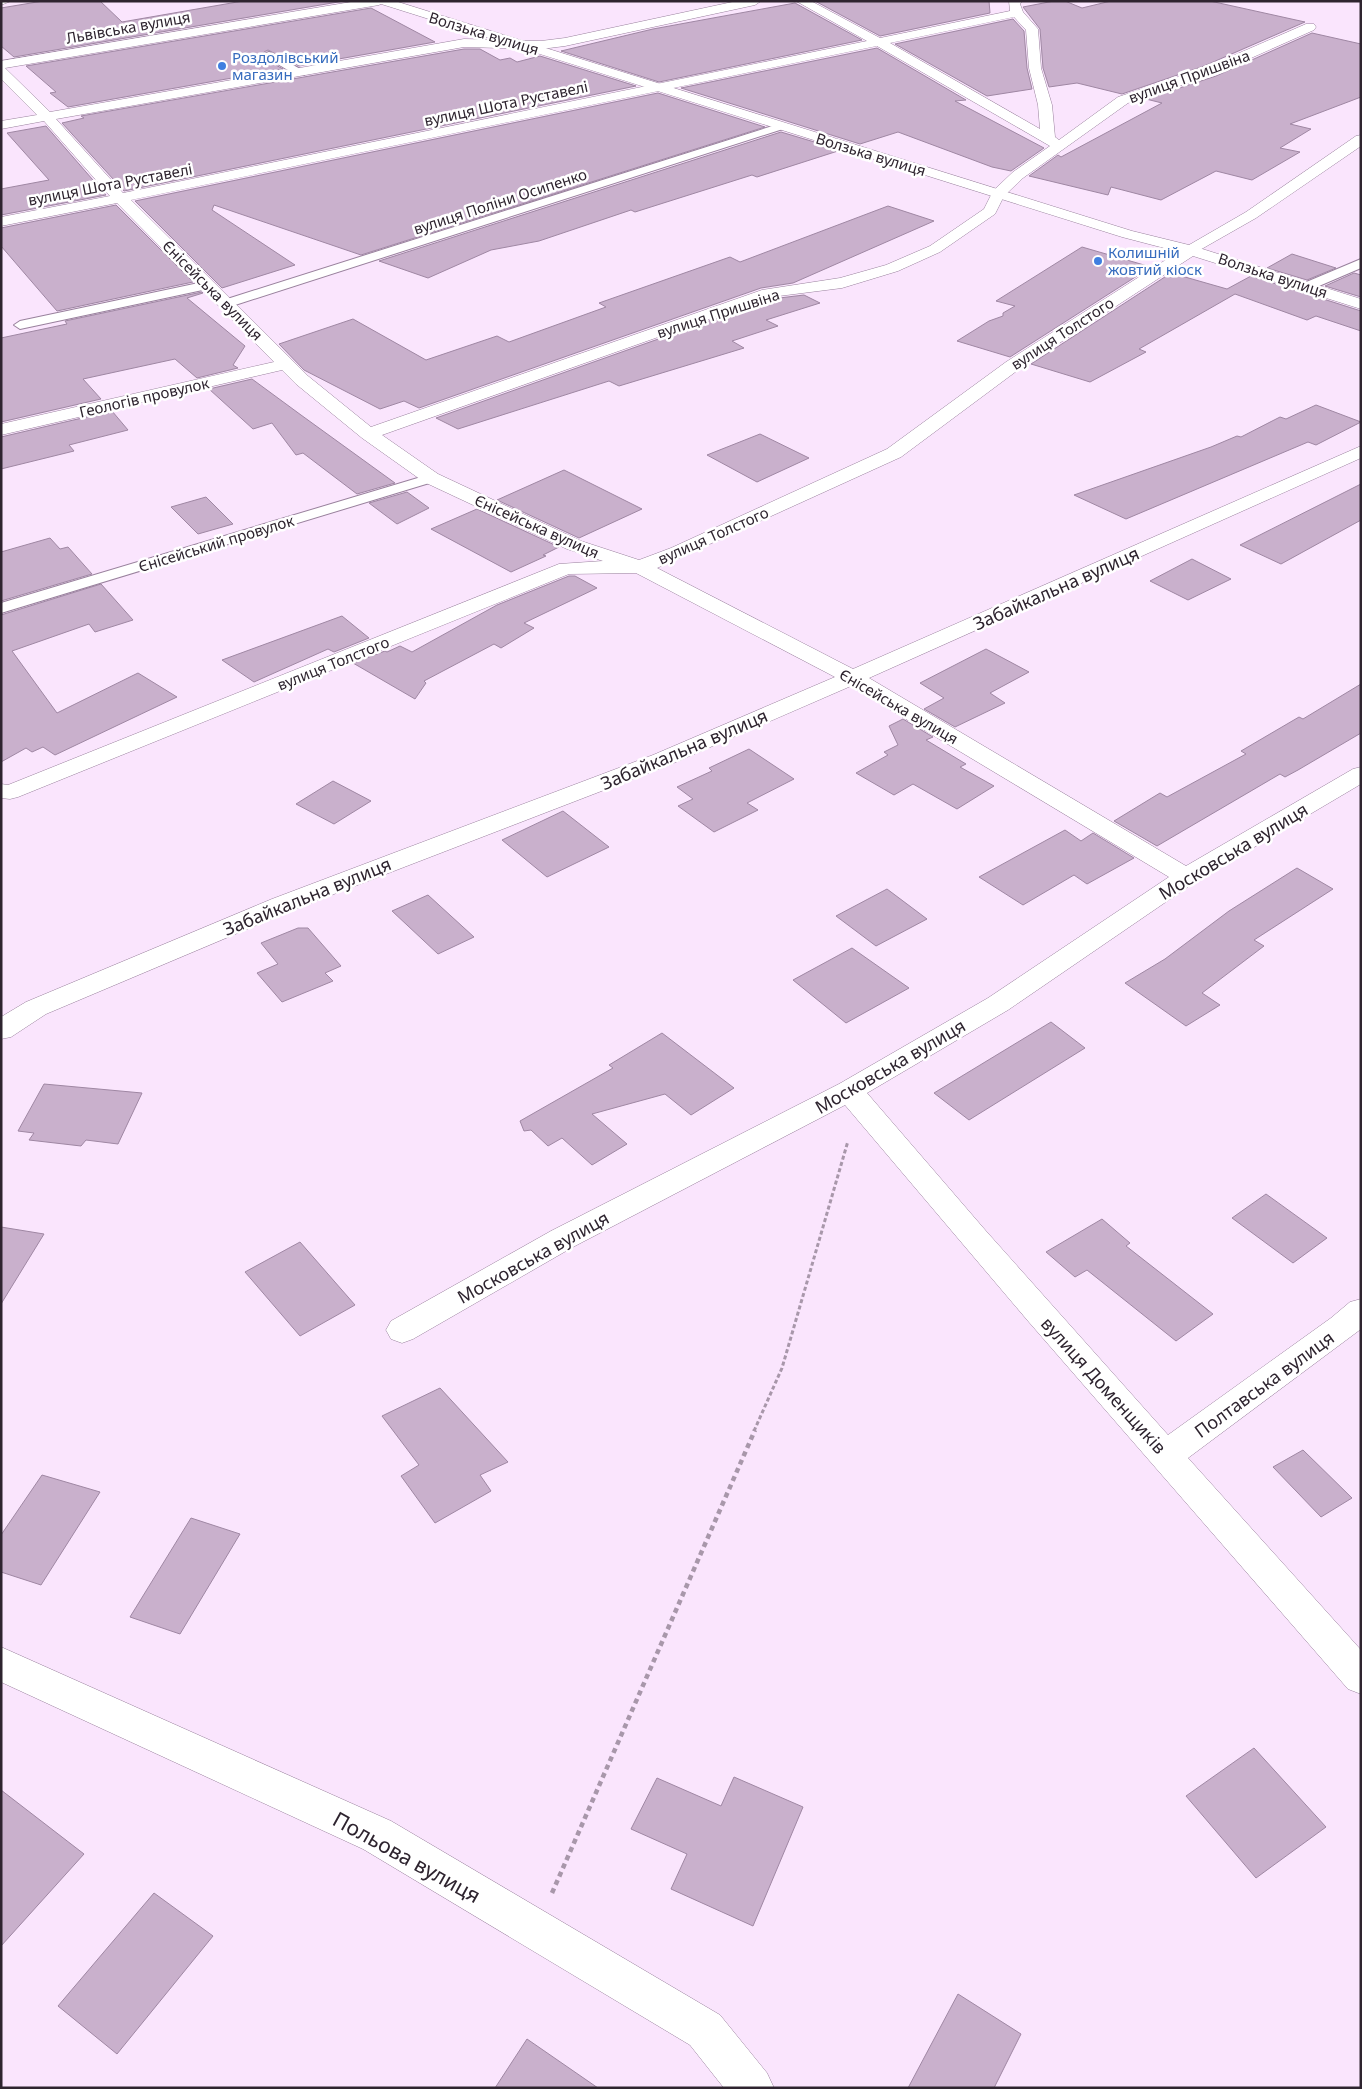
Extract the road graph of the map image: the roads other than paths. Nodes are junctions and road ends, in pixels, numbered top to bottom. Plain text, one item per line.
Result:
1 (5, 1) edge
2 (380, 1) edge
3 (754, 1) edge
4 (802, 1) edge
5 (1, 2) edge
6 (1017, 7) edge
7 (1310, 27) dead end
8 (877, 41) junction
9 (515, 43) junction
10 (269, 55) dead end
11 (1, 65) edge
12 (1, 71) edge
13 (300, 73) junction
14 (656, 87) junction
15 (47, 117) junction
16 (1, 125) edge
17 (782, 126) junction
18 (1361, 139) edge
19 (1053, 142) junction
20 (998, 194) junction
21 (121, 198) junction
22 (1, 222) edge
23 (1191, 250) junction
24 (1361, 263) edge
25 (208, 285) junction
26 (1308, 286) junction
27 (228, 304) junction
28 (1361, 304) edge
29 (20, 325) dead end
30 (286, 364) junction
31 (1, 430) edge
32 (368, 434) junction
33 (1361, 451) edge
34 (431, 478) junction
35 (640, 567) junction
36 (1, 608) edge
37 (852, 677) junction
38 (1361, 774) edge
39 (1, 791) edge
40 (1186, 877) junction
41 (1, 1030) edge
42 (854, 1097) junction
43 (1361, 1311) edge
44 (402, 1330) dead end
45 (1166, 1455) junction
46 (1, 1664) edge
47 (1361, 1677) edge
48 (752, 2088) edge

1 - 5 street
2 - 9 street, Волзька вулиця
2 - 11 street, Львівська вулиця
3 - 9 street
4 - 8 street
6 - 8 street, вулиця Шота Руставелі
6 - 19 street
7 - 19 street, вулиця Пришвіна
8 - 14 street, вулиця Шота Руставелі
8 - 19 street
9 - 13 street
9 - 14 street, Волзька вулиця
10 - 13 lane
12 - 15 street, Єнісейська вулиця
13 - 15 street
14 - 17 street, Волзька вулиця
14 - 21 street, вулиця Шота Руставелі
15 - 16 street
15 - 21 street, Єнісейська вулиця
17 - 20 street, Волзька вулиця
17 - 27 lane, вулиця Поліни Осипенко
18 - 23 street, вулиця Толстого
19 - 20 street, вулиця Пришвіна
20 - 23 street, Волзька вулиця
20 - 32 street, вулиця Пришвіна
21 - 22 street, вулиця Шота Руставелі
21 - 25 street, Єнісейська вулиця
23 - 26 street, Волзька вулиця
23 - 35 street, вулиця Толстого
24 - 26 lane
25 - 27 street, Єнісейська вулиця
25 - 29 lane
26 - 28 street, Волзька вулиця
27 - 30 street, Єнісейська вулиця
30 - 31 street, Геологів провулок
30 - 32 street, Єнісейська вулиця
32 - 34 street, Єнісейська вулиця
33 - 37 street, Забайкальна вулиця
34 - 35 street, Єнісейська вулиця
34 - 36 lane, Єнісейський провулок
35 - 37 street, Єнісейська вулиця
35 - 39 street, вулиця Толстого
37 - 40 street, Єнісейська вулиця
37 - 41 street, Забайкальна вулиця
38 - 40 street, Московська вулиця
40 - 42 street, Московська вулиця
42 - 44 street, Московська вулиця
42 - 45 street, вулиця Доменщиків
43 - 45 street, Полтавська вулиця
45 - 47 street, вулиця Доменщиків
46 - 48 street, Польова вулиця

